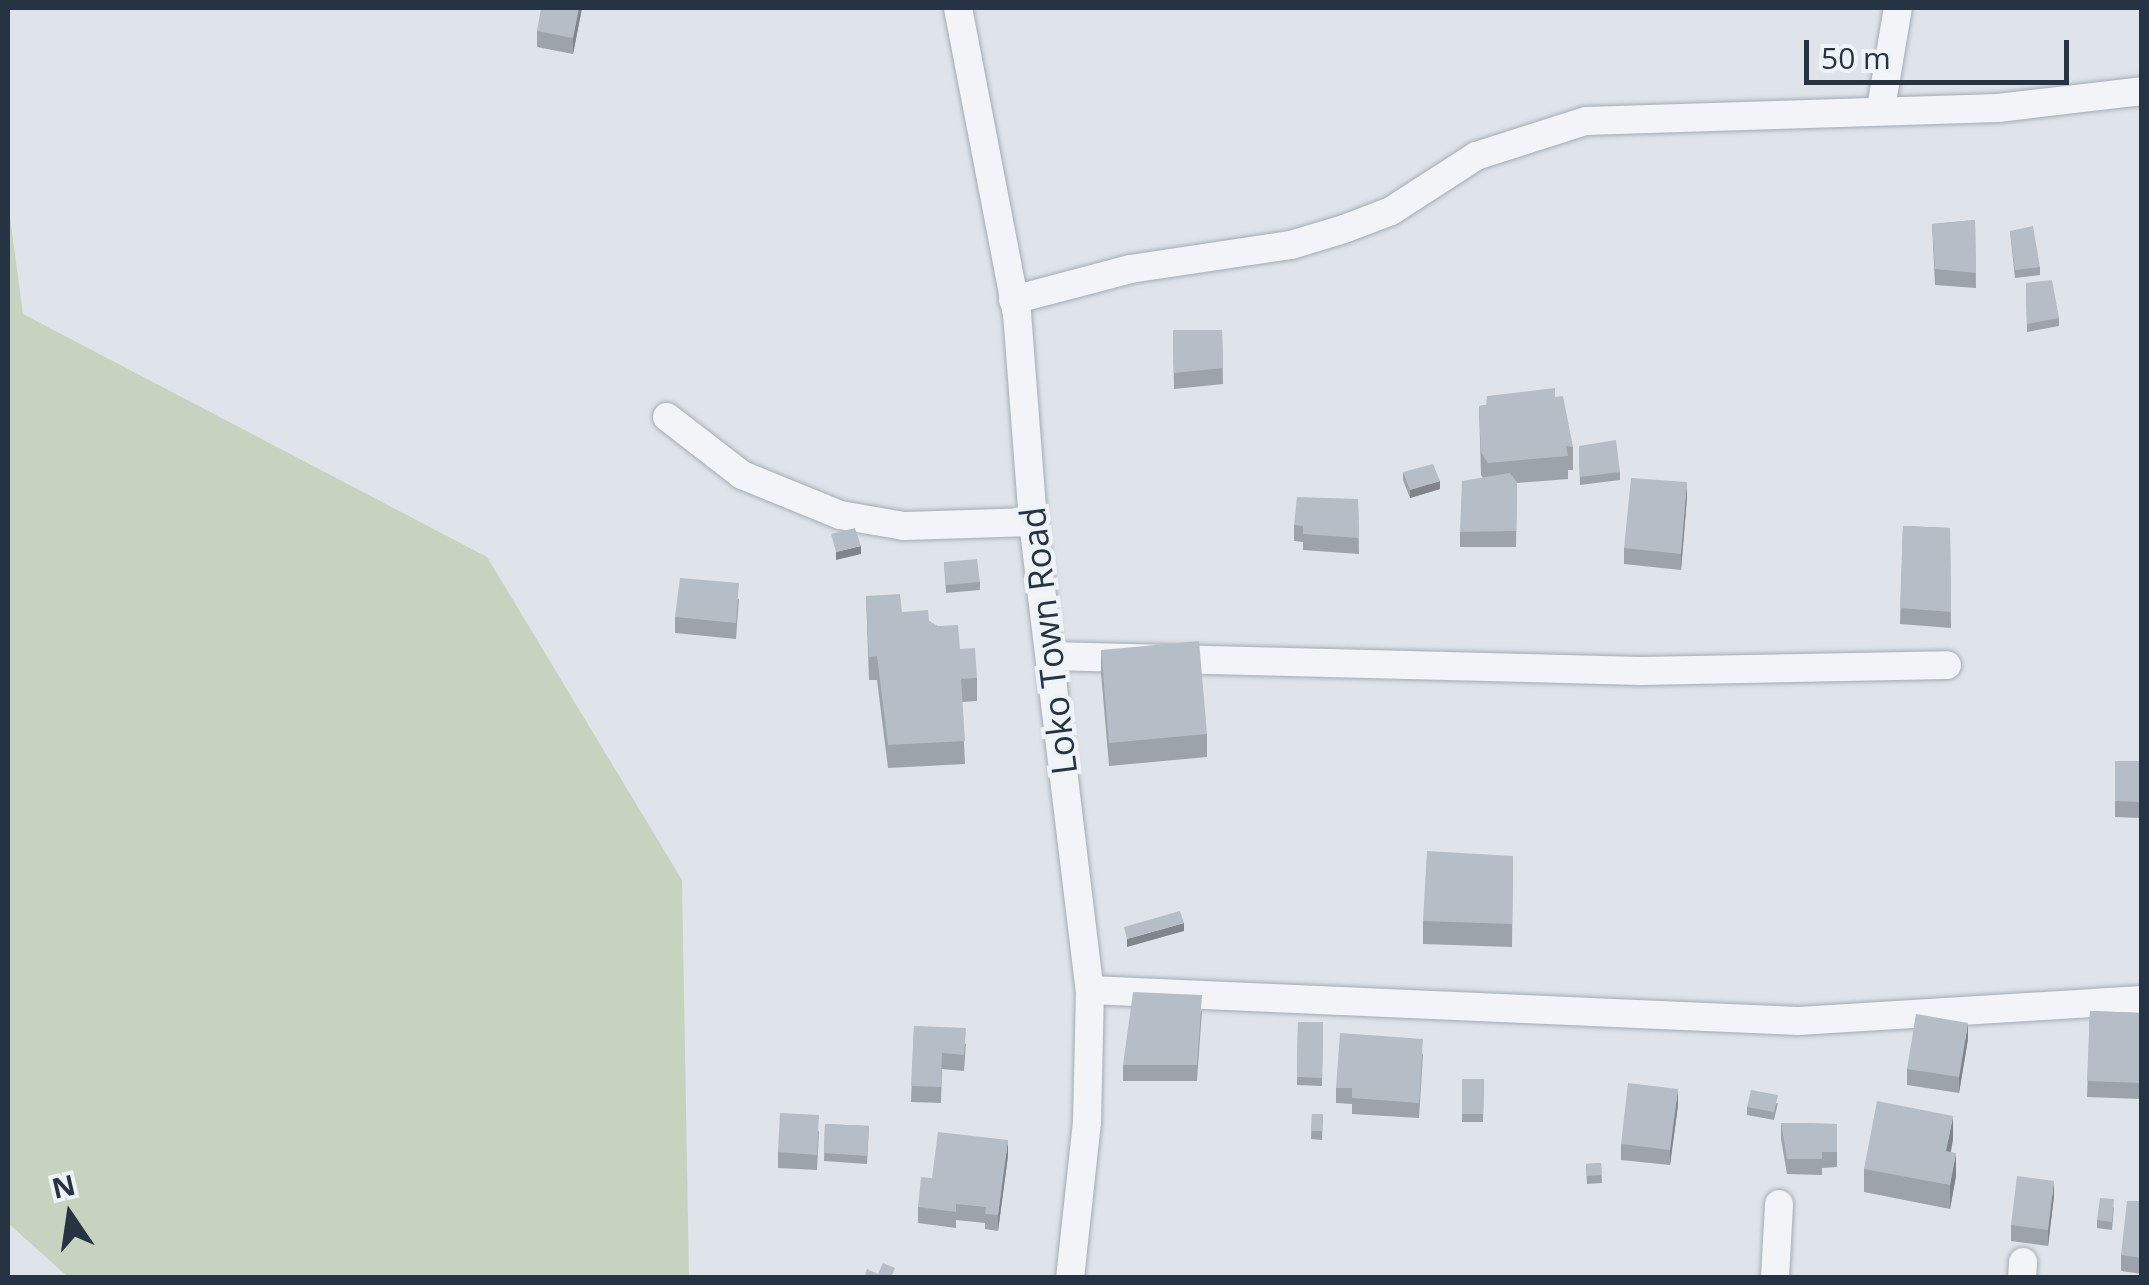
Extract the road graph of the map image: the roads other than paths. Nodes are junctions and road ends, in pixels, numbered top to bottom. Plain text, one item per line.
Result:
1 (958, 8) edge
2 (1898, 8) edge
3 (2140, 89) edge
4 (1881, 108) junction
5 (1013, 300) junction
6 (668, 417) dead end
7 (1033, 522) junction
8 (1050, 656) junction
9 (1947, 665) dead end
10 (1090, 990) junction
11 (2142, 1000) edge
12 (1779, 1204) dead end
13 (1070, 1278) edge
14 (1775, 1278) edge

1 - 5 street, Loko Town Road
2 - 4 street
3 - 4 street
4 - 5 street
5 - 7 street, Loko Town Road
6 - 7 street
7 - 8 street, Loko Town Road
8 - 9 street
8 - 10 street, Loko Town Road
10 - 11 street
10 - 13 street, Loko Town Road
12 - 14 street

